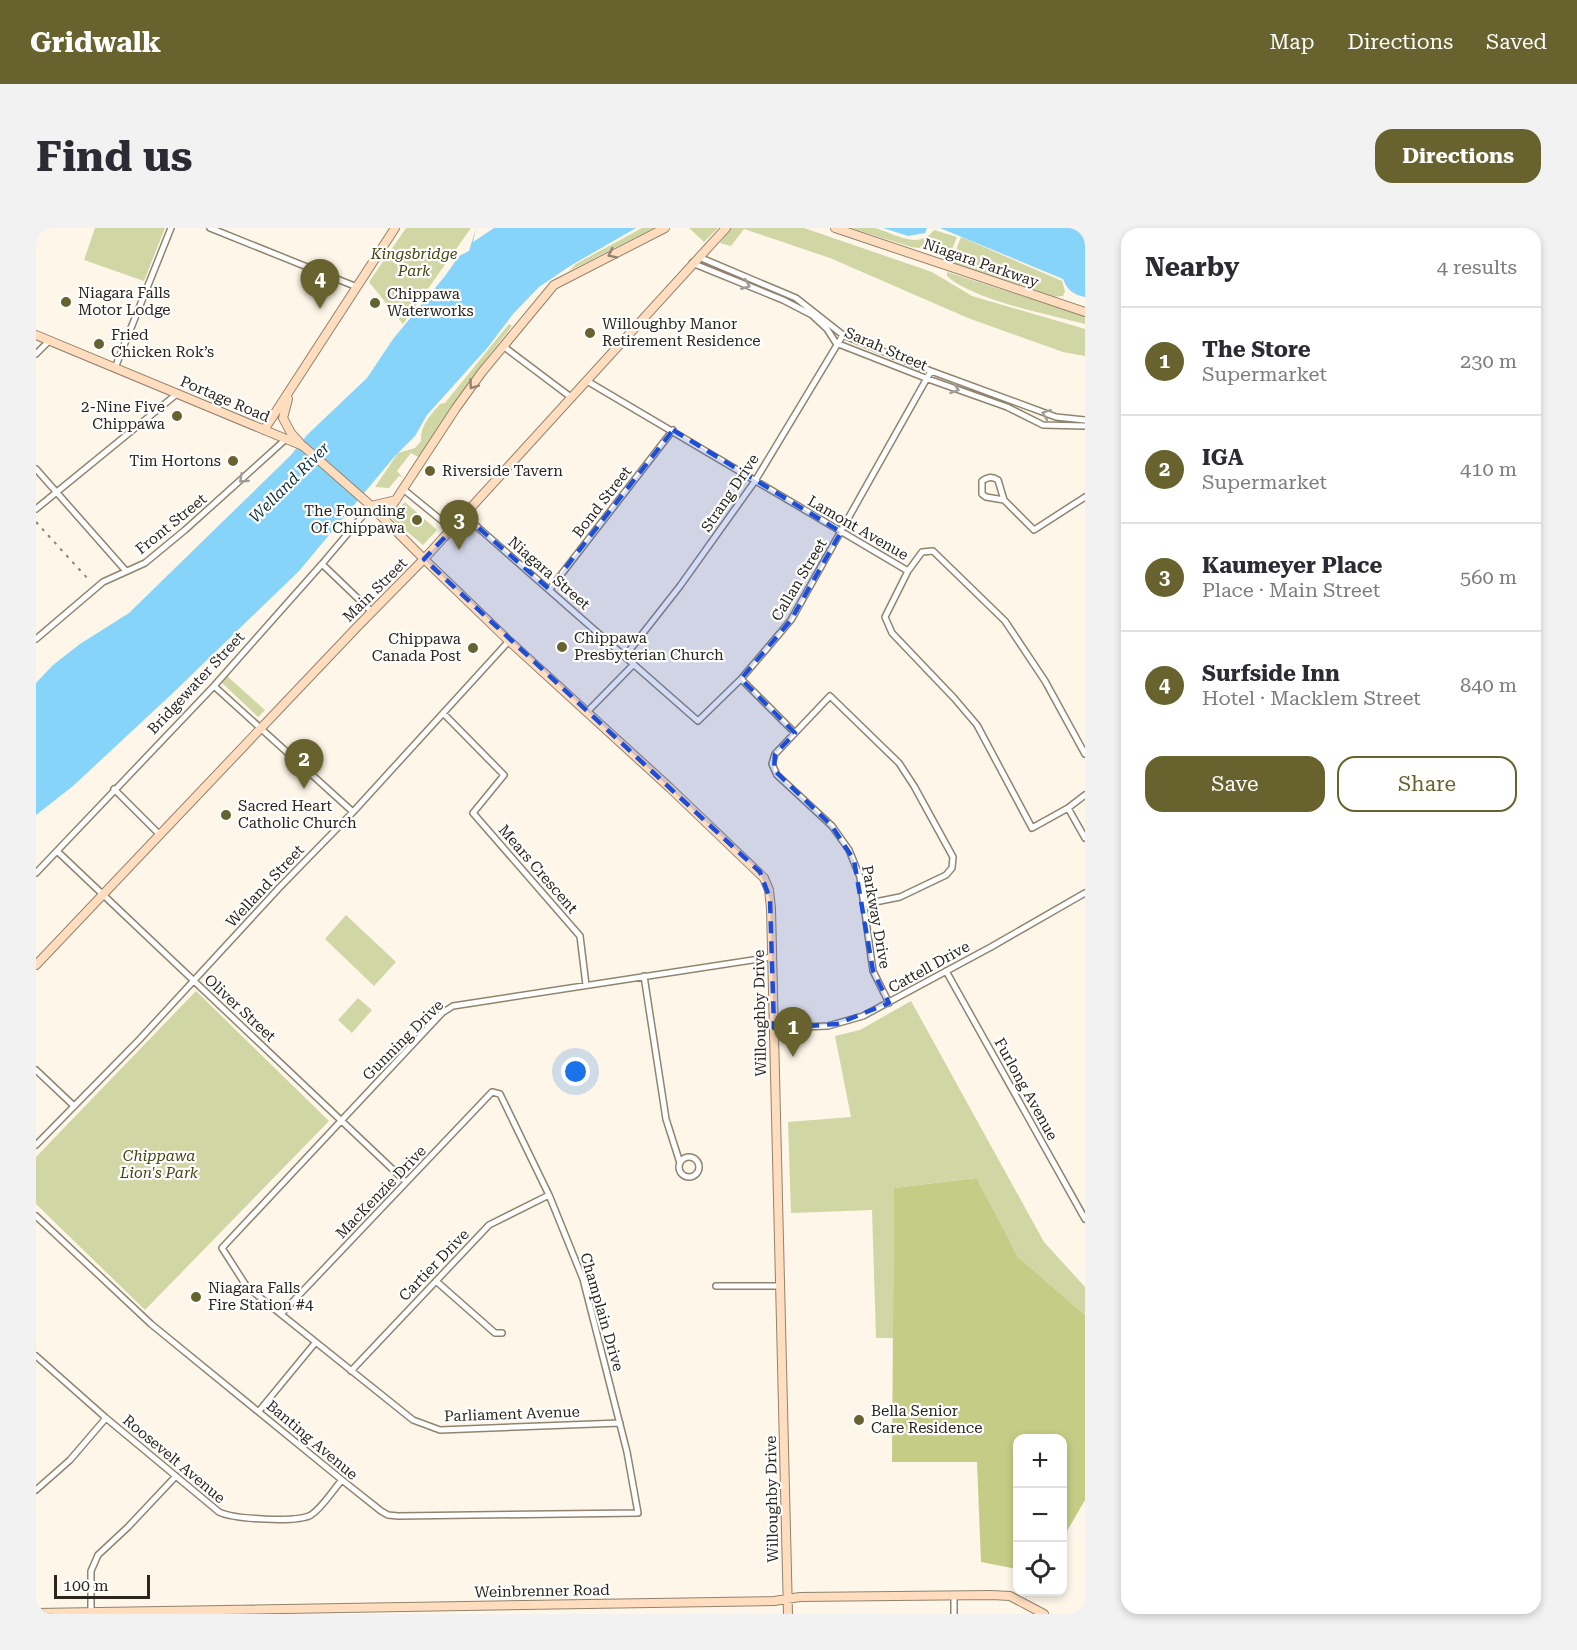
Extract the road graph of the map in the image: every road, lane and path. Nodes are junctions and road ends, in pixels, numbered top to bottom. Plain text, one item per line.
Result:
1 (171, 228) edge
2 (210, 228) edge
3 (395, 228) edge
4 (665, 228) edge
5 (726, 228) edge
6 (835, 228) edge
7 (696, 260) junction
8 (357, 287) junction
9 (1085, 312) edge
10 (36, 335) edge
11 (843, 335) junction
12 (49, 341) junction
13 (836, 343) junction
14 (503, 346) junction
15 (36, 354) edge
16 (115, 368) junction
17 (932, 371) junction
18 (298, 377) junction
19 (928, 380) junction
20 (587, 381) junction
21 (178, 393) junction
22 (572, 398) junction
23 (1085, 420) edge
24 (1085, 426) edge
25 (264, 430) junction
26 (673, 430) junction
27 (289, 436) junction
28 (36, 469) edge
29 (755, 481) junction
30 (403, 489) junction
31 (56, 492) junction
32 (1085, 497) edge
33 (396, 500) junction
34 (1004, 500) junction
35 (370, 505) junction
36 (36, 509) edge
37 (465, 516) junction
38 (384, 518) junction
39 (452, 529) junction
40 (841, 532) junction
41 (424, 560) junction
42 (322, 564) junction
43 (126, 571) junction
44 (908, 571) junction
45 (549, 589) junction
46 (372, 612) junction
47 (36, 639) edge
48 (509, 641) junction
49 (625, 656) junction
50 (634, 664) junction
51 (741, 679) junction
52 (214, 686) junction
53 (587, 712) junction
54 (443, 713) junction
55 (698, 721) joint
56 (261, 729) junction
57 (795, 733) junction
58 (1085, 754) edge
59 (114, 789) junction
60 (1085, 795) edge
61 (1068, 808) junction
62 (353, 812) junction
63 (160, 835) junction
64 (1085, 838) edge
65 (57, 851) junction
66 (36, 873) edge
67 (1085, 893) edge
68 (102, 895) junction
69 (865, 904) junction
70 (772, 957) junction
71 (36, 965) edge
72 (946, 971) junction
73 (644, 976) junction
74 (194, 981) junction
75 (586, 986) junction
76 (889, 1003) junction
77 (774, 1028) junction
78 (36, 1070) edge
79 (500, 1094) joint
80 (73, 1105) junction
81 (341, 1120) junction
82 (36, 1145) edge
83 (680, 1163) dead end
84 (406, 1182) junction
85 (549, 1195) junction
86 (36, 1216) edge
87 (1085, 1219) edge
88 (222, 1248) joint
89 (436, 1281) junction
90 (716, 1286) dead end
91 (780, 1286) junction
92 (281, 1314) junction
93 (502, 1333) dead end
94 (315, 1343) junction
95 (36, 1356) edge
96 (351, 1371) junction
97 (260, 1411) junction
98 (106, 1418) junction
99 (620, 1423) junction
100 (176, 1476) junction
101 (342, 1480) junction
102 (36, 1490) edge
103 (638, 1513) joint
104 (954, 1596) junction
105 (788, 1599) junction
106 (36, 1613) edge
107 (91, 1613) edge
108 (788, 1614) edge
109 (954, 1614) edge
110 (1044, 1614) edge

1 - 16 street
2 - 8 street
3 - 8 street
4 -> 14 street
5 - 7 street, Main Street
6 - 9 street, Niagara Parkway
7 - 11 street, Sarah Street
7 -> 13 street, Sarah Street
7 - 20 street, Main Street
8 - 18 street
10 - 12 street, Portage Road
11 - 13 street, Strang Drive
11 - 17 street, Sarah Street
12 - 15 street
12 - 16 street, Portage Road
13 - 19 street, Sarah Street
13 - 29 street, Strang Drive
14 - 22 street
14 -> 30 street
16 - 21 street, Portage Road
17 - 19 street, Callan Street
23 -> 17 street, Sarah Street
18 - 25 street
18 - 27 street
19 -> 24 street, Sarah Street
19 - 40 street, Callan Street
20 - 22 street, Main Street
20 - 26 street, Lamont Avenue
21 - 25 street, Portage Road
21 - 31 street
22 - 37 street, Main Street
25 - 27 street, Portage Road
26 - 29 street, Lamont Avenue
26 - 45 street, Bond Street
27 - 35 street, Portage Road
27 -> 43 street, Front Street
28 - 31 street
29 - 40 street, Lamont Avenue
29 - 49 street, Strang Drive
30 - 33 street
30 - 39 street
31 - 36 street
31 - 43 street
32 - 34 street
33 - 35 street
33 - 38 street
34 - 34 street
35 - 38 street, Portage Road
35 - 42 street, Bridgewater Street
37 - 39 street, Main Street
37 - 45 street, Niagara Street
38 - 41 street, Portage Road
39 - 41 street, Main Street
40 - 44 street, Lamont Avenue
40 - 51 street, Callan Street
41 - 46 street, Main Street
41 - 48 street, Willoughby Drive
42 - 46 street
42 - 52 street, Bridgewater Street
43 - 47 street, Front Street
44 - 58 street
44 - 61 street, Lamont Avenue
45 - 49 street, Niagara Street
46 - 56 street, Main Street
48 - 53 street, Willoughby Drive
48 - 54 street, Welland Street
49 - 50 street, Niagara Street
50 - 53 street
50 - 55 street, Niagara Street
51 - 55 street, Callan Street
51 - 57 street
52 - 56 street
52 - 59 street, Bridgewater Street
53 - 70 street, Willoughby Drive
54 - 62 street, Welland Street
54 - 75 street, Mears Crescent
56 - 62 street
56 - 63 street, Main Street
57 - 69 street, Parkway Drive
57 - 69 street
59 - 63 street
59 - 65 street, Bridgewater Street
60 - 61 street
61 - 64 street
62 - 74 street, Welland Street
63 - 68 street, Main Street
65 - 66 street, Bridgewater Street
65 - 68 street, Oliver Street
67 - 72 street, Cattell Drive
68 - 71 street, Main Street
68 - 74 street, Oliver Street
69 - 76 street, Parkway Drive
70 - 73 street, Gunning Drive
70 - 77 street, Willoughby Drive
72 - 76 street, Cattell Drive
72 - 87 street, Furlong Avenue
73 - 75 street, Gunning Drive
73 - 83 street
74 - 80 street, Welland Street
74 - 81 street, Oliver Street
75 - 81 street, Gunning Drive
76 - 77 street, Cattell Drive
77 - 91 street, Willoughby Drive
78 - 80 street
79 - 84 street, MacKenzie Drive
79 - 85 street, Champlain Drive
80 - 82 street, Welland Street
81 - 84 street, Oliver Street
81 - 88 street, Gunning Drive
84 - 92 street, MacKenzie Drive
85 - 89 street, Cartier Drive
85 - 99 street, Champlain Drive
86 - 97 street, Banting Avenue
88 - 92 street, Parliament Avenue
89 - 93 street
89 - 96 street, Cartier Drive
90 - 91 street
91 - 105 street, Willoughby Drive
92 - 94 street, Parliament Avenue
94 - 96 street, Parliament Avenue
94 - 97 street
95 - 98 street, Roosevelt Avenue
96 - 99 street, Parliament Avenue
97 - 101 street, Banting Avenue
98 - 100 street, Roosevelt Avenue
98 - 102 street
99 - 103 street, Champlain Drive
100 - 101 street, Roosevelt Avenue
100 - 107 street
101 - 103 street, Banting Avenue
104 - 105 street, Weinbrenner Road
104 - 109 street
104 - 110 street, Weinbrenner Road
105 - 107 street, Weinbrenner Road
105 - 108 street, Willoughby Drive
106 - 107 street, Weinbrenner Road

